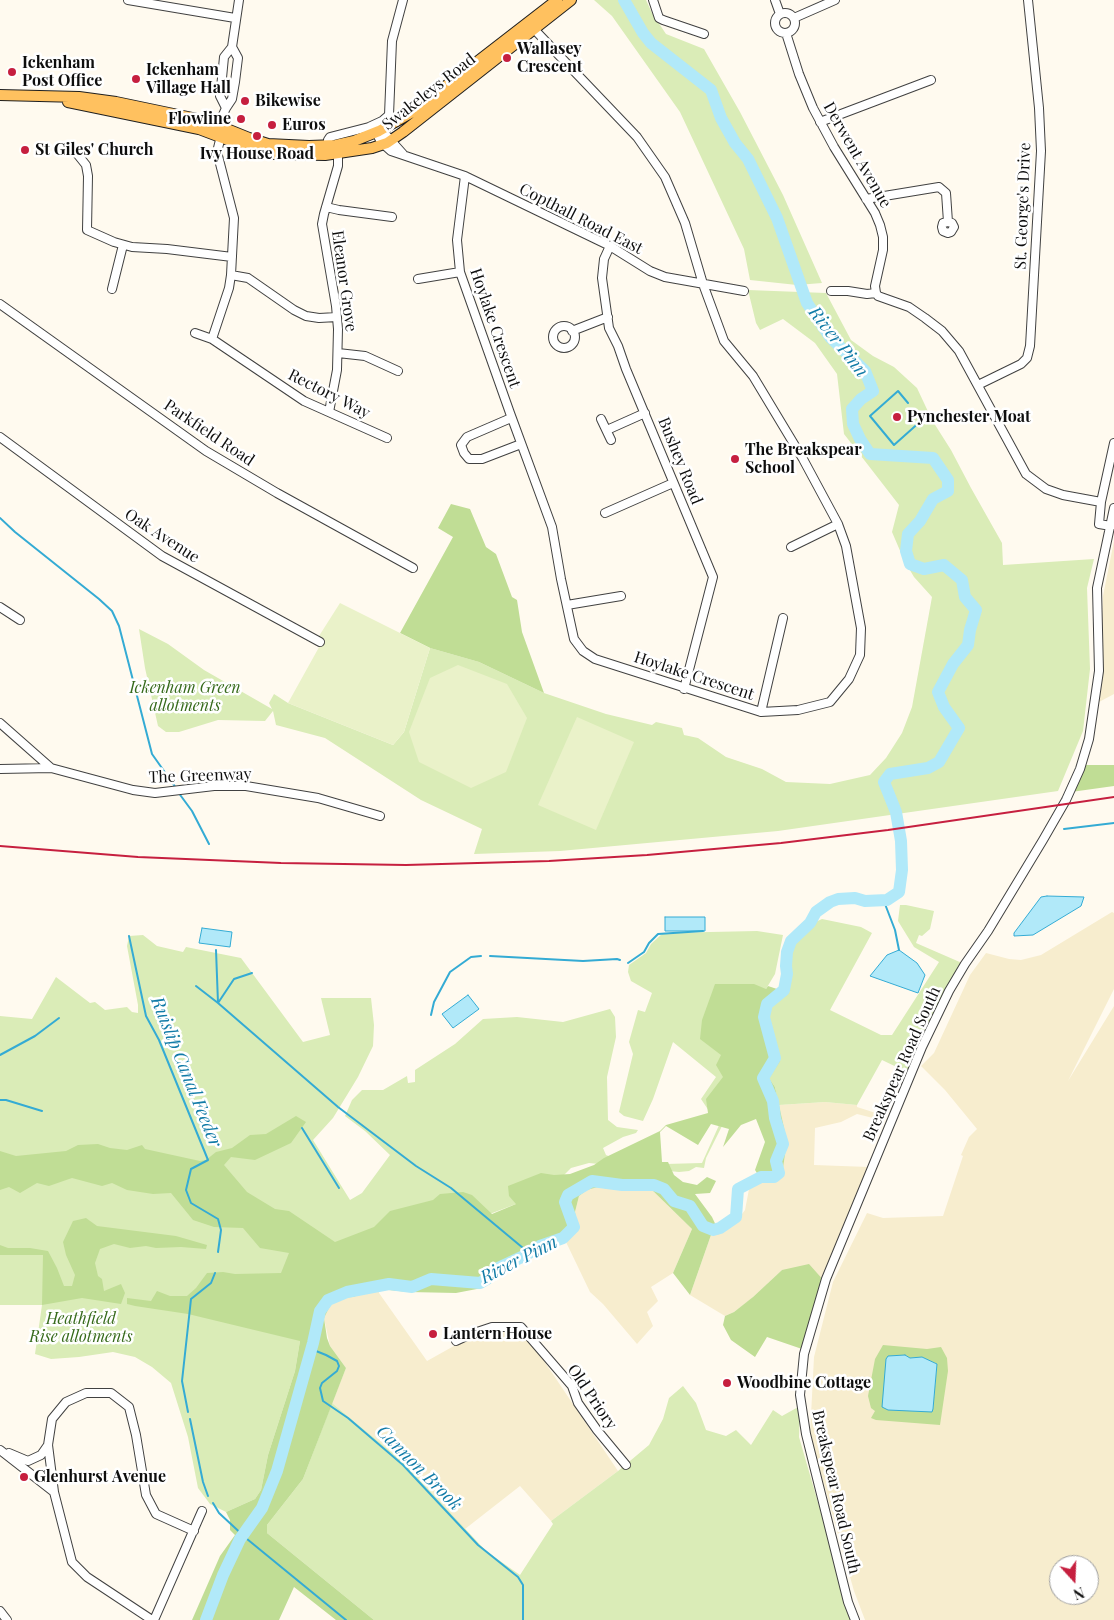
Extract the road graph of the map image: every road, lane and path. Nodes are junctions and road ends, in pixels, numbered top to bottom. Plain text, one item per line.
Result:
1 (128, 0) edge
2 (239, 0) edge
3 (403, 0) edge
4 (557, 0) edge
5 (571, 0) edge
6 (653, 0) edge
7 (775, 0) edge
8 (835, 0) edge
9 (1028, 0) edge
10 (780, 14) junction
11 (236, 18) junction
12 (794, 18) junction
13 (531, 26) junction
14 (786, 33) junction
15 (704, 34) dead end
16 (232, 47) junction
17 (931, 80) dead end
18 (0, 95) edge
19 (226, 108) junction
20 (820, 122) junction
21 (377, 128) junction
22 (221, 131) junction
23 (387, 143) junction
24 (74, 150) dead end
25 (338, 154) junction
26 (465, 176) junction
27 (866, 199) junction
28 (326, 207) junction
29 (383, 216) junction
30 (392, 217) dead end
31 (948, 222) dead end
32 (382, 225) dead end
33 (123, 245) junction
34 (610, 246) junction
35 (232, 257) junction
36 (460, 272) junction
37 (231, 275) junction
38 (418, 278) dead end
39 (703, 284) junction
40 (112, 289) dead end
41 (744, 291) dead end
42 (831, 291) dead end
43 (876, 293) junction
44 (0, 304) edge
45 (337, 317) junction
46 (608, 317) junction
47 (572, 331) dead end
48 (195, 333) dead end
49 (212, 338) junction
50 (338, 353) junction
51 (398, 371) dead end
52 (978, 385) junction
53 (329, 412) junction
54 (645, 413) junction
55 (511, 418) junction
56 (601, 419) dead end
57 (607, 430) junction
58 (0, 437) edge
59 (386, 438) dead end
60 (611, 440) dead end
61 (1114, 443) edge
62 (521, 444) junction
63 (1110, 480) edge
64 (673, 483) junction
65 (1101, 502) junction
66 (1114, 508) edge
67 (605, 513) dead end
68 (838, 524) junction
69 (1111, 526) junction
70 (791, 547) dead end
71 (413, 568) dead end
72 (621, 596) dead end
73 (567, 605) junction
74 (0, 607) edge
75 (783, 618) dead end
76 (20, 620) dead end
77 (320, 642) dead end
78 (684, 689) junction
79 (761, 712) junction
80 (0, 723) edge
81 (51, 768) junction
82 (0, 769) edge
83 (380, 816) dead end
84 (456, 1342) dead end
85 (48, 1446) junction
86 (0, 1449) edge
87 (626, 1466) dead end
88 (54, 1492) junction
89 (202, 1511) dead end
90 (194, 1531) junction
91 (0, 1611) edge
92 (7, 1620) edge
93 (153, 1620) edge
94 (856, 1620) edge

1 - 11 street
2 - 11 street
3 - 21 street
4 - 13 main road, Swakeleys Road
5 - 13 main road, Swakeleys Road
6 - 15 street
7 - 10 street, Derwent Avenue
8 - 12 street
9 - 52 street, St. George's Drive
10 - 12 street
10 - 14 street, Derwent Avenue
11 - 16 street
12 - 14 street
13 - 21 main road, Swakeleys Road
13 - 23 main road, Swakeleys Road
13 - 39 street
14 - 20 street, Derwent Avenue
16 - 19 street
16 - 19 street
17 - 20 street
18 - 22 main road, Swakeleys Road
19 - 22 street
20 - 27 street, Derwent Avenue
21 - 22 main road, Swakeleys Road
21 - 23 street, Copthall Road East
22 - 25 main road, Swakeleys Road
22 - 35 street
23 - 25 main road, Swakeleys Road
23 - 26 street, Copthall Road East
24 - 33 street
25 - 28 street, Eleanor Grove
26 - 34 street, Copthall Road East
26 - 36 street, Hoylake Crescent
27 - 31 street
27 - 43 street, Derwent Avenue
28 - 29 street
28 - 45 street, Eleanor Grove
29 - 30 street
29 - 32 street
33 - 35 street
33 - 40 street
34 - 39 street, Copthall Road East
34 - 46 street, Bushey Road
35 - 37 street
36 - 38 street
36 - 55 street, Hoylake Crescent
37 - 45 street
37 - 49 street
39 - 41 street, Copthall Road East
39 - 68 street, Hoylake Crescent
42 - 43 street
43 - 52 street
44 - 71 street, Parkfield Road
45 - 50 street, Eleanor Grove
46 - 47 street
46 - 54 street, Bushey Road
48 - 49 street, Rectory Way
49 - 53 street, Rectory Way
50 - 51 street
50 - 53 street, Eleanor Grove
52 - 65 street
53 - 59 street, Rectory Way
54 - 57 street
54 - 64 street, Bushey Road
55 - 62 street, Hoylake Crescent
55 - 62 street
56 - 57 street
57 - 60 street
58 - 77 street, Oak Avenue
61 - 63 street
62 - 73 street, Hoylake Crescent
63 - 65 street
64 - 67 street
64 - 78 street, Bushey Road
65 - 69 street
66 - 69 street, Breakspear Road South
68 - 70 street
68 - 79 street, Hoylake Crescent
69 - 94 street, Breakspear Road South
72 - 73 street
73 - 78 street, Hoylake Crescent
74 - 76 street
75 - 79 street
78 - 79 street, Hoylake Crescent
80 - 81 street, The Greenway
81 - 82 street, The Greenway
81 - 83 street, The Greenway
84 - 87 street, Old Priory
85 - 86 street
85 - 88 street
85 - 90 street
86 - 88 street
88 - 93 street
89 - 90 street
90 - 93 street
91 - 92 street

